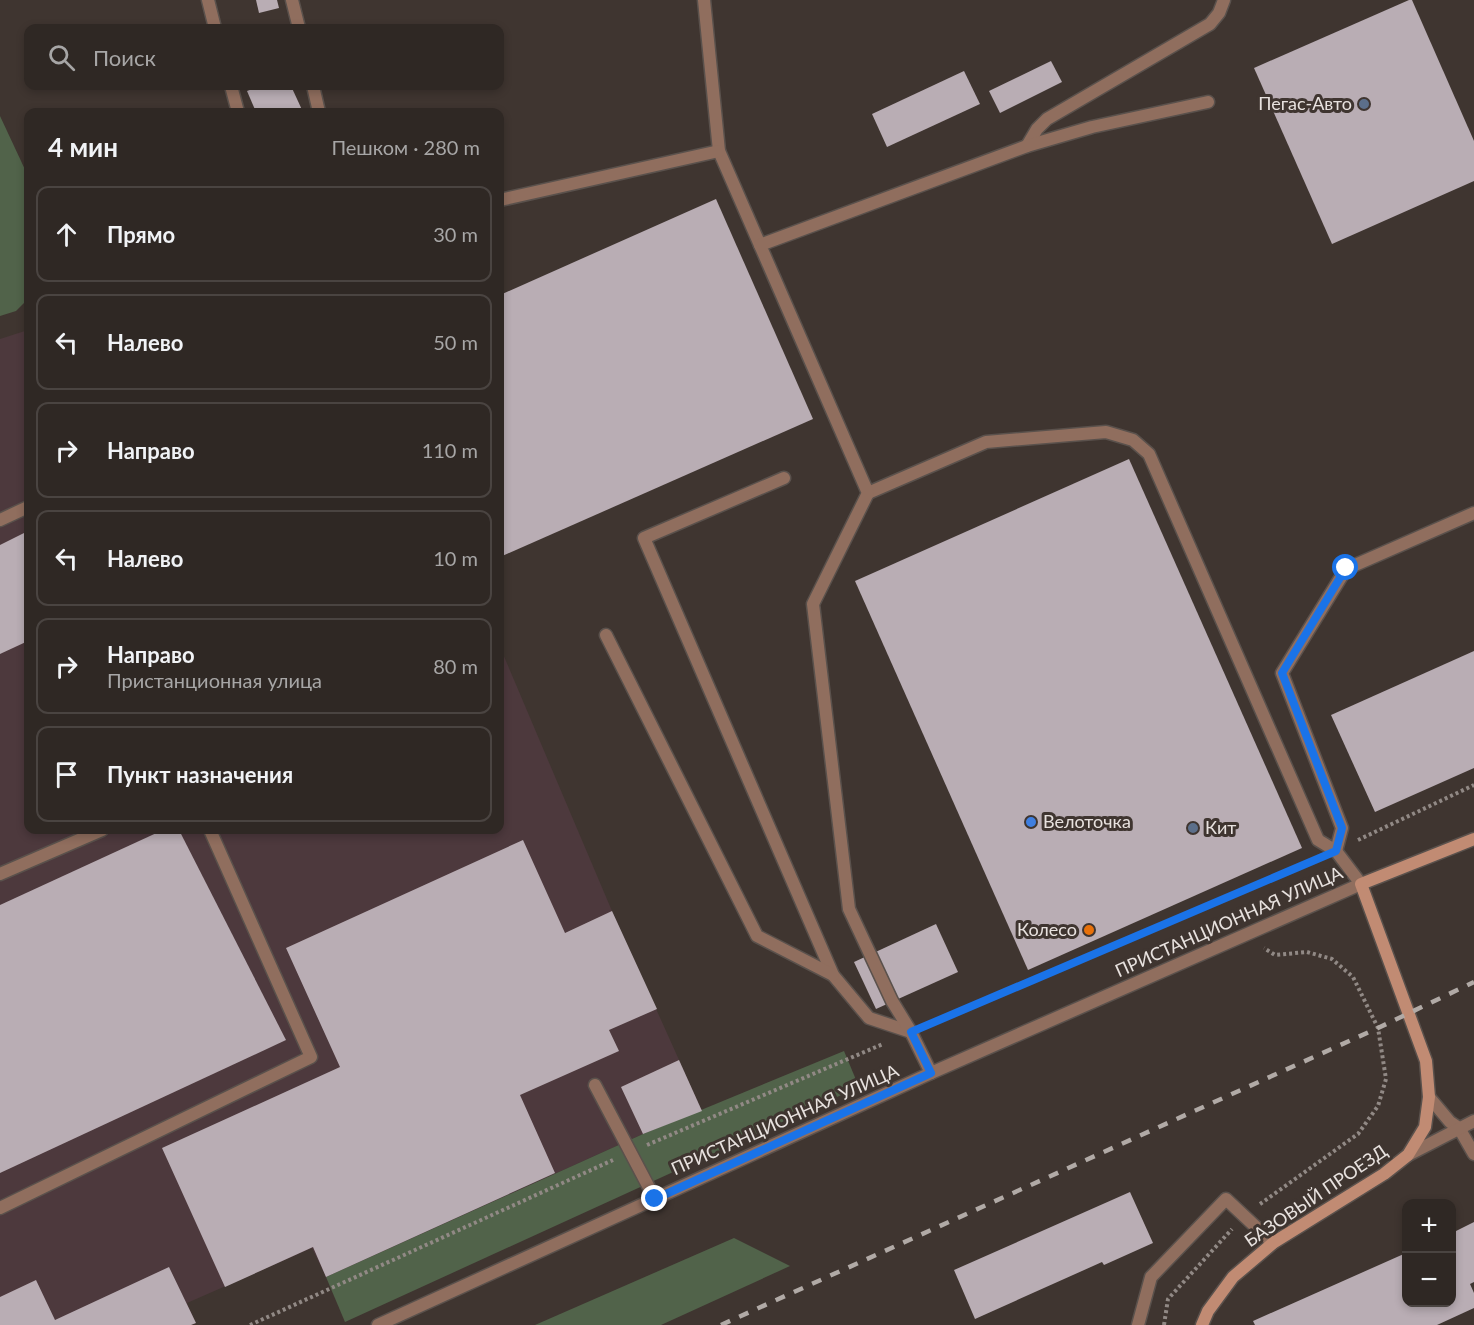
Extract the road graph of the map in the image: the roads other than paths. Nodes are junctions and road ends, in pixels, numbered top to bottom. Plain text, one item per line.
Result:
1 (208, 0) edge
2 (292, 0) edge
3 (704, 0) edge
4 (1224, 0) edge
5 (214, 24) edge
6 (298, 24) edge
7 (232, 90) edge
8 (314, 90) edge
9 (1208, 102) dead end
10 (237, 108) edge
11 (318, 108) edge
12 (1027, 146) junction
13 (719, 151) junction
14 (504, 199) edge
15 (760, 245) junction
16 (784, 478) dead end
17 (868, 493) junction
18 (24, 509) edge
19 (1474, 513) edge
20 (0, 520) edge
21 (606, 635) dead end
22 (93, 834) edge
23 (213, 834) edge
24 (1474, 839) edge
25 (1336, 851) junction
26 (0, 874) edge
27 (1361, 884) junction
28 (833, 975) junction
29 (911, 1032) junction
30 (931, 1073) junction
31 (596, 1085) dead end
32 (1429, 1097) junction
33 (1474, 1121) edge
34 (1460, 1128) junction
35 (1408, 1155) junction
36 (1474, 1155) edge
37 (655, 1199) junction
38 (0, 1208) edge
39 (1273, 1243) junction
40 (378, 1325) edge
41 (1138, 1325) edge
42 (1202, 1325) edge

1 - 5 street
2 - 6 street
3 - 13 street
4 - 12 street
7 - 10 street
8 - 11 street
9 - 12 street
12 - 15 street
13 - 14 street
13 - 15 street
15 - 17 street
16 - 28 street
17 - 25 street
17 - 29 street
18 - 20 street
19 - 25 street
21 - 28 street
22 - 26 street
23 - 38 street
24 - 27 street, ПРИСТАНЦИОННАЯ УЛИЦА
25 - 27 street
27 - 30 street, ПРИСТАНЦИОННАЯ УЛИЦА
27 - 32 street, БАЗОВЫЙ ПРОЕЗД
28 - 29 street
29 - 30 street
30 - 37 street, ПРИСТАНЦИОННАЯ УЛИЦА
31 - 37 street
32 - 34 street
32 - 35 street, БАЗОВЫЙ ПРОЕЗД
33 - 34 street
34 - 35 street
34 - 36 street
35 - 39 street, БАЗОВЫЙ ПРОЕЗД
37 - 40 street, ПРИСТАНЦИОННАЯ УЛИЦА
39 - 41 street
39 - 42 street, БАЗОВЫЙ ПРОЕЗД

